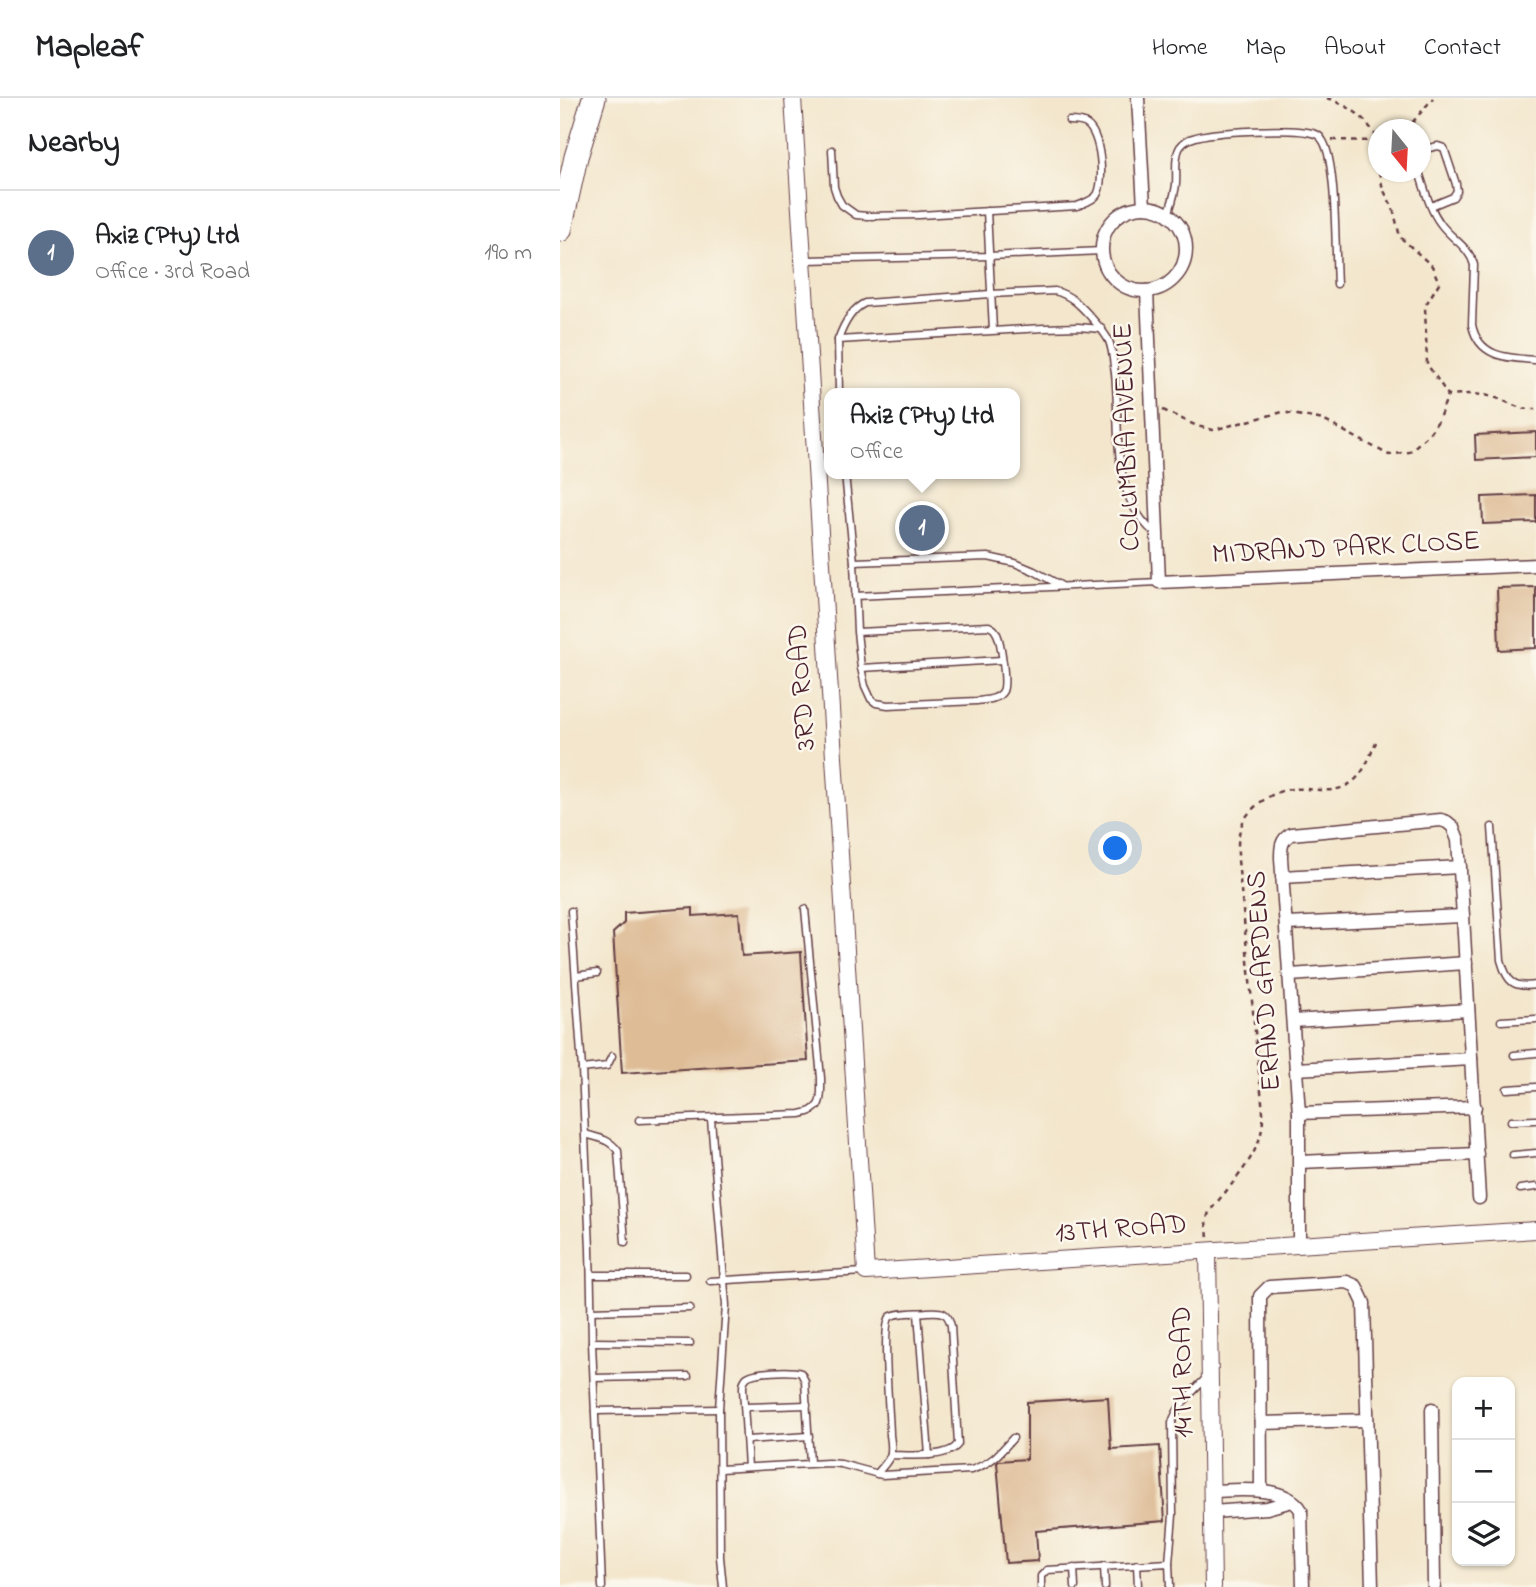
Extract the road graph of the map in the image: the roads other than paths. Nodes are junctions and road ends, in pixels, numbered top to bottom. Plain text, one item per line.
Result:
1 (594, 98) edge
2 (793, 98) edge
3 (1138, 98) edge
4 (1069, 121) dead end
5 (1431, 148) edge
6 (832, 150) dead end
7 (1423, 182) edge
8 (1431, 206) junction
9 (1144, 207) junction
10 (986, 212) junction
11 (1168, 215) junction
12 (560, 230) edge
13 (1102, 251) junction
14 (989, 256) junction
15 (803, 260) junction
16 (1336, 284) dead end
17 (1147, 291) junction
18 (991, 294) junction
19 (1102, 329) junction
20 (993, 330) junction
21 (838, 340) junction
22 (1536, 360) edge
23 (839, 388) edge
24 (846, 479) edge
25 (1157, 535) junction
26 (854, 562) junction
27 (1536, 565) edge
28 (1159, 582) junction
29 (1061, 586) junction
30 (855, 596) junction
31 (857, 632) junction
32 (1002, 660) junction
33 (862, 668) junction
34 (1492, 827) dead end
35 (1460, 867) junction
36 (1282, 877) junction
37 (805, 909) dead end
38 (571, 911) dead end
39 (1463, 916) junction
40 (1286, 924) junction
41 (1466, 963) junction
42 (597, 973) dead end
43 (1290, 975) junction
44 (576, 976) junction
45 (1536, 985) edge
46 (1468, 1010) junction
47 (1536, 1019) edge
48 (1293, 1021) junction
49 (1501, 1021) dead end
50 (1536, 1053) edge
51 (1514, 1055) dead end
52 (612, 1056) dead end
53 (1471, 1059) junction
54 (582, 1069) junction
55 (1296, 1069) junction
56 (1536, 1087) edge
57 (1507, 1089) dead end
58 (1475, 1107) junction
59 (1299, 1113) junction
60 (711, 1119) junction
61 (1536, 1120) edge
62 (639, 1121) dead end
63 (1511, 1121) dead end
64 (585, 1134) junction
65 (1536, 1153) edge
66 (1477, 1154) junction
67 (1513, 1155) dead end
68 (1300, 1162) junction
69 (1536, 1187) edge
70 (1520, 1188) dead end
71 (1479, 1198) dead end
72 (1536, 1230) edge
73 (625, 1242) dead end
74 (1299, 1245) junction
75 (1210, 1251) junction
76 (866, 1272) junction
77 (591, 1275) junction
78 (686, 1275) dead end
79 (724, 1280) junction
80 (710, 1281) dead end
81 (691, 1308) dead end
82 (591, 1311) junction
83 (918, 1313) junction
84 (592, 1342) junction
85 (690, 1343) dead end
86 (1210, 1373) junction
87 (688, 1376) dead end
88 (594, 1378) junction
89 (807, 1405) junction
90 (744, 1408) junction
91 (719, 1409) junction
92 (1432, 1409) dead end
93 (595, 1411) junction
94 (1367, 1420) junction
95 (1261, 1423) junction
96 (809, 1436) junction
97 (1013, 1438) dead end
98 (747, 1440) junction
99 (891, 1455) junction
100 (929, 1455) junction
101 (810, 1463) junction
102 (748, 1467) junction
103 (720, 1469) junction
104 (877, 1474) junction
105 (1261, 1490) junction
106 (1213, 1491) junction
107 (1293, 1501) junction
108 (1212, 1513) junction
109 (1169, 1563) junction
110 (1137, 1564) junction
111 (1104, 1566) junction
112 (1074, 1568) junction
113 (602, 1587) edge
114 (723, 1587) edge
115 (1041, 1587) edge
116 (1075, 1587) edge
117 (1105, 1587) edge
118 (1138, 1587) edge
119 (1170, 1587) edge
120 (1213, 1587) edge
121 (1303, 1587) edge
122 (1372, 1587) edge
123 (1434, 1587) edge

1 - 12 highway
2 - 15 street, 3RD ROAD
3 - 9 street
4 - 10 lane
5 - 8 lane
6 - 10 lane
7 - 8 lane
8 - 22 lane
9 - 11 street
9 - 13 street
10 - 14 lane
11 - 16 lane
11 - 17 street
13 - 14 lane
13 - 17 street
14 - 15 lane
14 - 18 lane
15 - 76 street, 3RD ROAD
17 - 25 street, COLUMBIA AVENUE
18 - 19 lane
18 - 20 lane
18 - 21 lane
19 - 20 lane
19 - 25 lane
20 - 21 lane
21 - 23 lane
24 - 26 lane
25 - 28 street, COLUMBIA AVENUE
26 - 29 lane
26 - 30 lane
27 - 28 street, MIDRAND PARK CLOSE
28 - 29 lane
29 - 30 lane
30 - 31 lane
31 - 32 lane
31 - 33 lane
32 - 33 lane
32 - 33 lane
34 - 45 lane
35 - 36 street
35 - 36 street, ERAND GARDENS
35 - 39 street, ERAND GARDENS
36 - 40 street, ERAND GARDENS
37 - 60 lane
38 - 44 lane
39 - 40 street
39 - 41 street, ERAND GARDENS
40 - 43 street, ERAND GARDENS
41 - 43 street
41 - 46 street, ERAND GARDENS
42 - 44 lane
43 - 48 street, ERAND GARDENS
44 - 54 lane
46 - 48 street
46 - 53 street, ERAND GARDENS
47 - 49 lane
48 - 55 street, ERAND GARDENS
50 - 51 lane
52 - 54 lane
53 - 55 street
53 - 58 street, ERAND GARDENS
54 - 64 lane
55 - 59 street, ERAND GARDENS
56 - 57 lane
58 - 59 street
58 - 66 street, ERAND GARDENS
59 - 68 street, ERAND GARDENS
60 - 62 lane
60 - 79 lane
61 - 63 lane
64 - 73 lane
64 - 77 lane
65 - 67 lane
66 - 68 street
66 - 71 street, ERAND GARDENS
68 - 74 street, ERAND GARDENS
69 - 70 lane
72 - 74 street, 13TH ROAD
74 - 75 street, 13TH ROAD
75 - 76 street, 13TH ROAD
75 - 86 street, 14TH ROAD
76 - 79 lane, 13TH ROAD
77 - 78 lane
77 - 82 lane
79 - 80 lane, 13TH ROAD
79 - 91 lane
81 - 82 lane
82 - 84 lane
83 - 99 lane
83 - 100 lane
83 - 100 lane
84 - 85 lane
84 - 88 lane
86 - 106 street, 14TH ROAD
86 - 109 lane
87 - 88 lane
88 - 93 lane
89 - 90 lane
89 - 90 lane
89 - 96 lane
90 - 98 lane
91 - 93 lane
91 - 103 lane
92 - 123 street
93 - 113 lane
94 - 95 street
94 - 95 street
94 - 122 street
95 - 105 street
96 - 98 lane
96 - 101 lane
97 - 104 lane
98 - 102 lane
99 - 100 lane
99 - 104 lane
101 - 102 lane
101 - 104 lane
102 - 103 lane
103 - 114 lane
105 - 106 street
105 - 107 street
106 - 108 street, 14TH ROAD
107 - 108 street
107 - 121 street
108 - 120 street, 14TH ROAD
109 - 110 lane
109 - 119 lane
110 - 111 lane
110 - 118 lane
111 - 112 lane
111 - 117 lane
112 - 115 lane
112 - 116 lane

